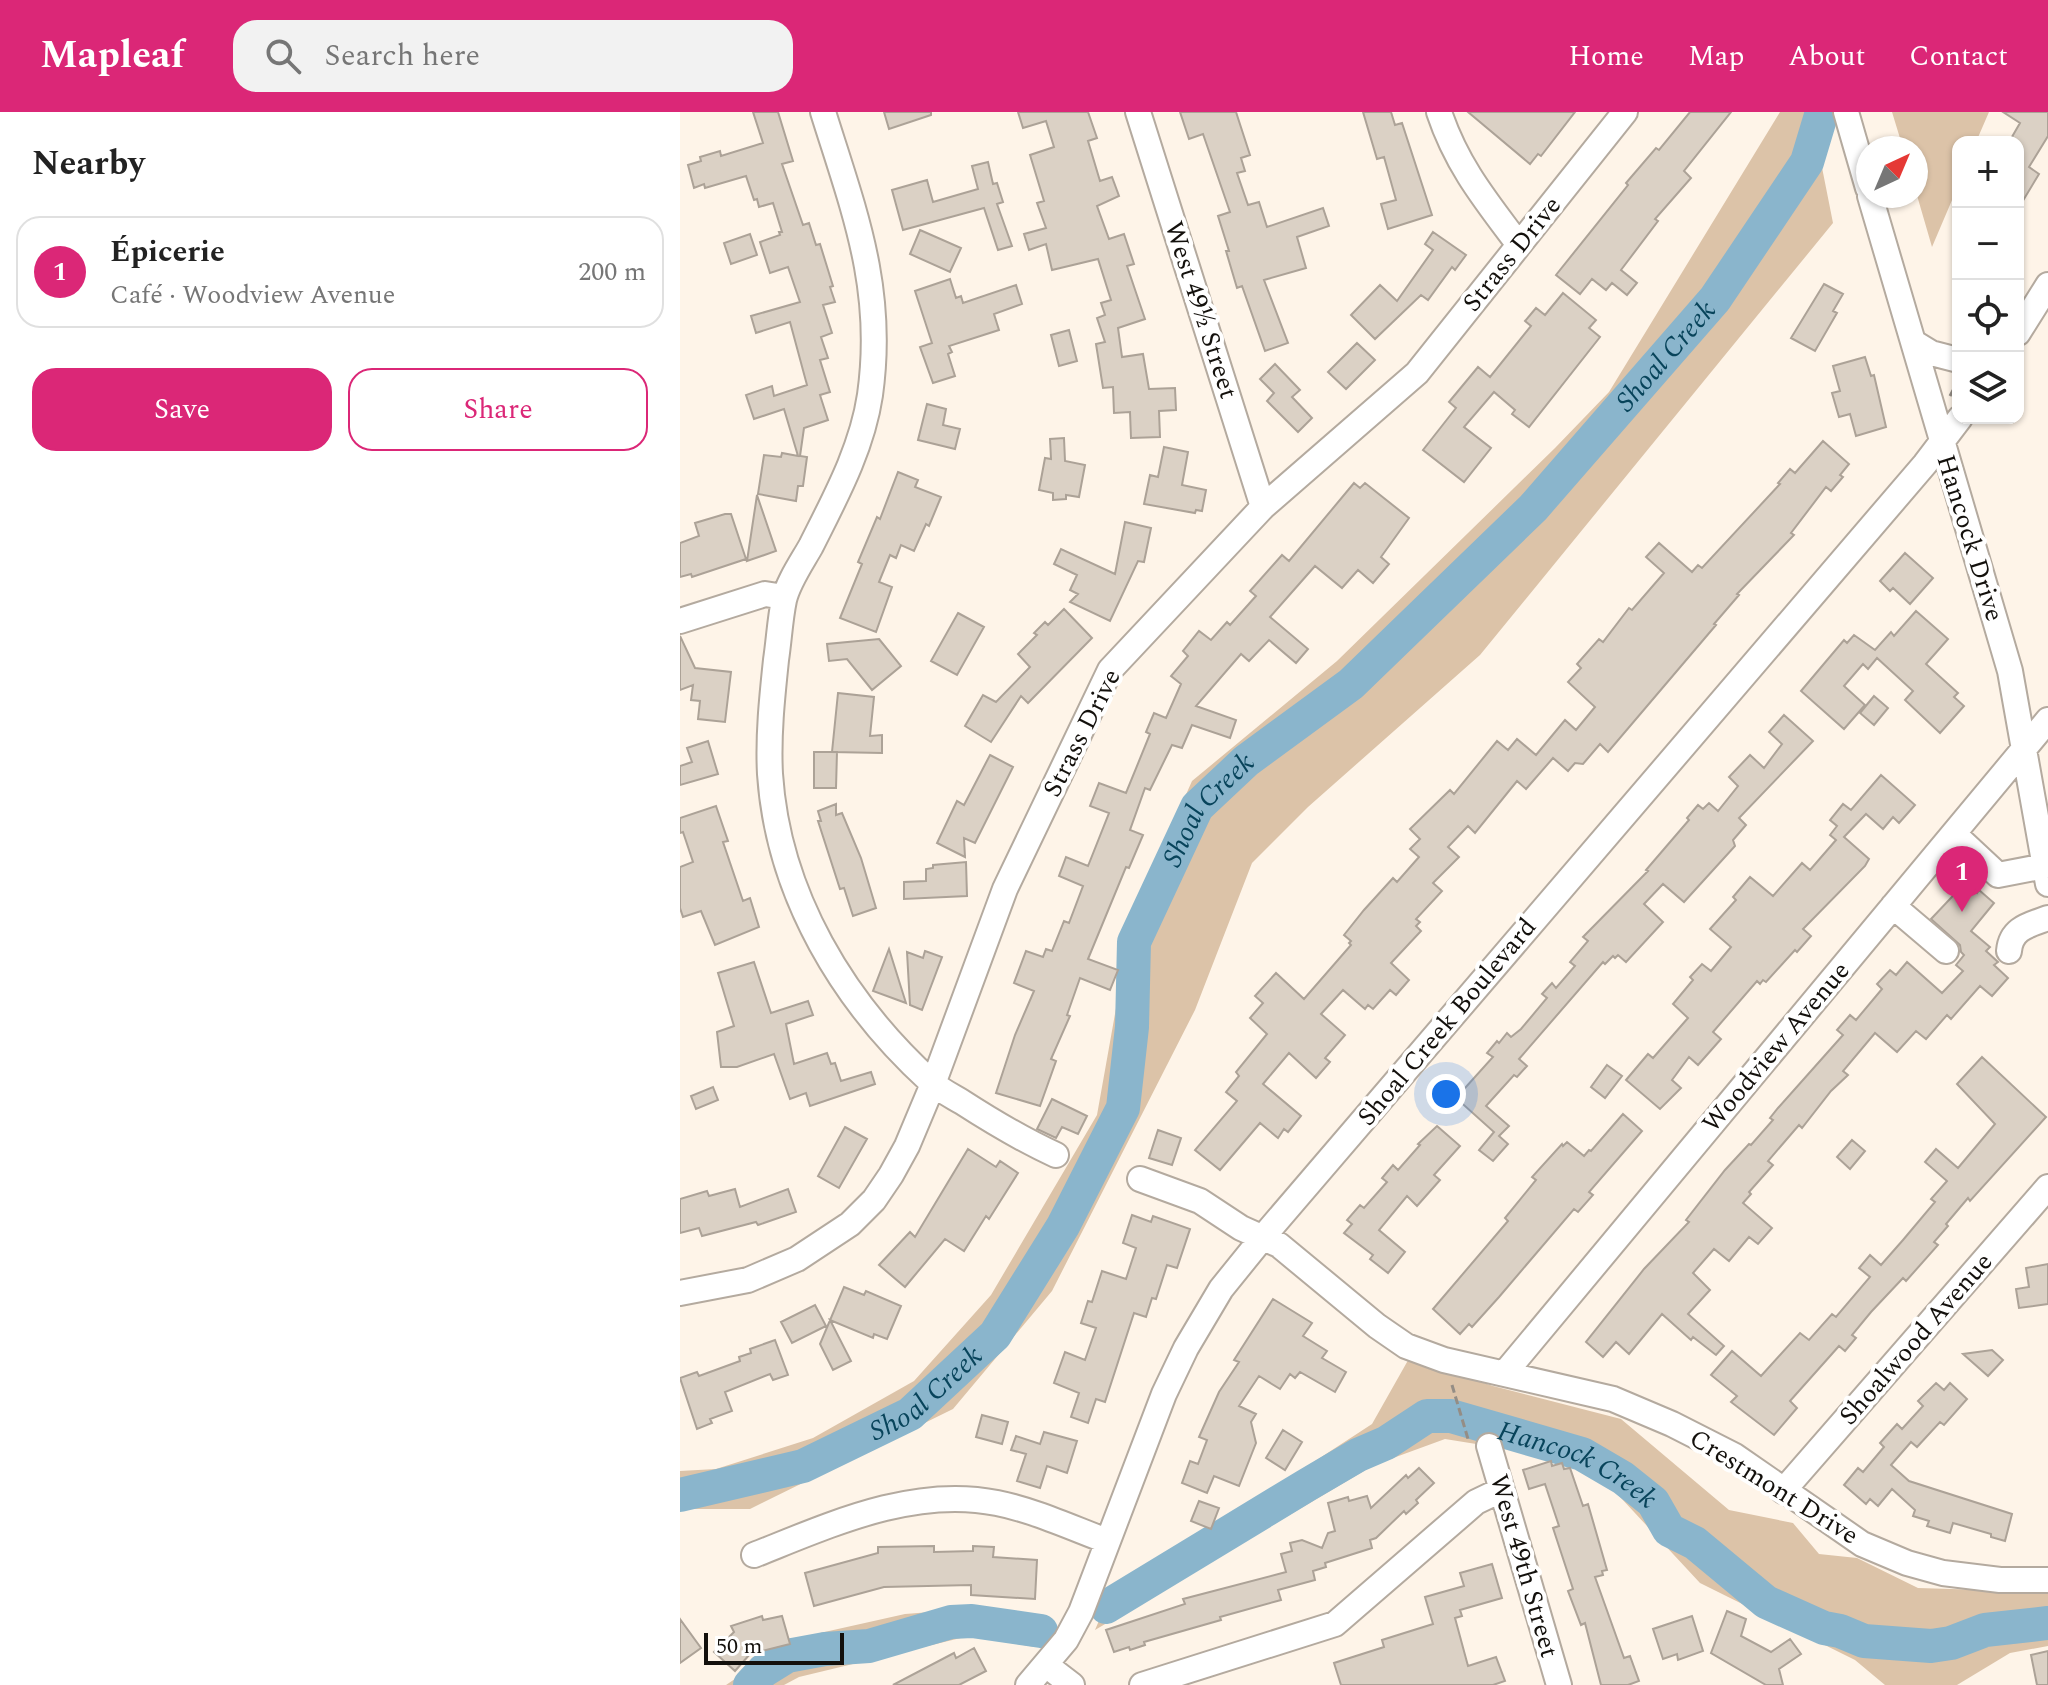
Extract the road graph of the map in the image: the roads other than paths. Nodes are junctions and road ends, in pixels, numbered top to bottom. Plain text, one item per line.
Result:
1 (823, 112) edge
2 (1138, 112) edge
3 (1439, 112) edge
4 (1625, 112) edge
5 (1846, 112) edge
6 (1856, 146) edge
7 (1874, 208) edge
8 (1519, 245) junction
9 (2048, 285) edge
10 (2024, 323) edge
11 (1913, 342) junction
12 (1952, 358) edge
13 (1952, 413) edge
14 (1942, 443) junction
15 (1263, 507) junction
16 (784, 597) junction
17 (680, 621) edge
18 (2048, 720) edge
19 (2037, 746) edge
20 (2048, 776) edge
21 (2034, 799) junction
22 (1954, 834) junction
23 (2046, 875) edge
24 (1893, 906) junction
25 (2048, 918) edge
26 (1946, 951) dead end
27 (2009, 951) dead end
28 (933, 1084) junction
29 (1056, 1155) dead end
30 (1140, 1179) dead end
31 (2048, 1187) edge
32 (1263, 1237) junction
33 (680, 1293) edge
34 (1504, 1374) junction
35 (1489, 1446) dead end
36 (1501, 1490) junction
37 (1783, 1491) junction
38 (1107, 1541) junction
39 (754, 1555) dead end
40 (2048, 1580) edge
41 (1046, 1665) junction
42 (1028, 1685) edge
43 (1072, 1685) edge
44 (1142, 1685) edge
45 (1559, 1685) edge

1 - 16 street
2 - 15 street, West 49½ Street
3 - 8 street
4 - 8 street, Strass Drive
5 - 6 street
7 - 11 street, Hancock Drive
8 - 15 street, Strass Drive
9 - 10 street
11 - 12 street
11 - 14 street, Hancock Drive
13 - 14 street, Shoal Creek Boulevard
14 - 19 street, Hancock Drive
14 - 32 street, Shoal Creek Boulevard
15 - 28 street, Strass Drive
16 - 17 street
16 - 28 street
18 - 19 street, Woodview Avenue
19 - 21 street, Hancock Drive
19 - 22 street, Woodview Avenue
20 - 21 street
21 - 23 street, Hancock Drive
22 - 23 street
22 - 24 street, Woodview Avenue
24 - 26 street
24 - 34 street, Woodview Avenue
25 - 27 street
28 - 29 street
28 - 33 street, Strass Drive
30 - 32 street
31 - 37 street, Shoalwood Avenue
32 - 34 street
32 - 38 street, Shoal Creek Boulevard
34 - 37 street, Crestmont Drive
35 - 36 street, West 49th Street
36 - 44 street
36 - 45 street, West 49th Street
37 - 40 street, Crestmont Drive
38 - 39 street
38 - 41 street, Shoal Creek Boulevard
41 - 42 street, Shoal Creek Boulevard
41 - 43 street

